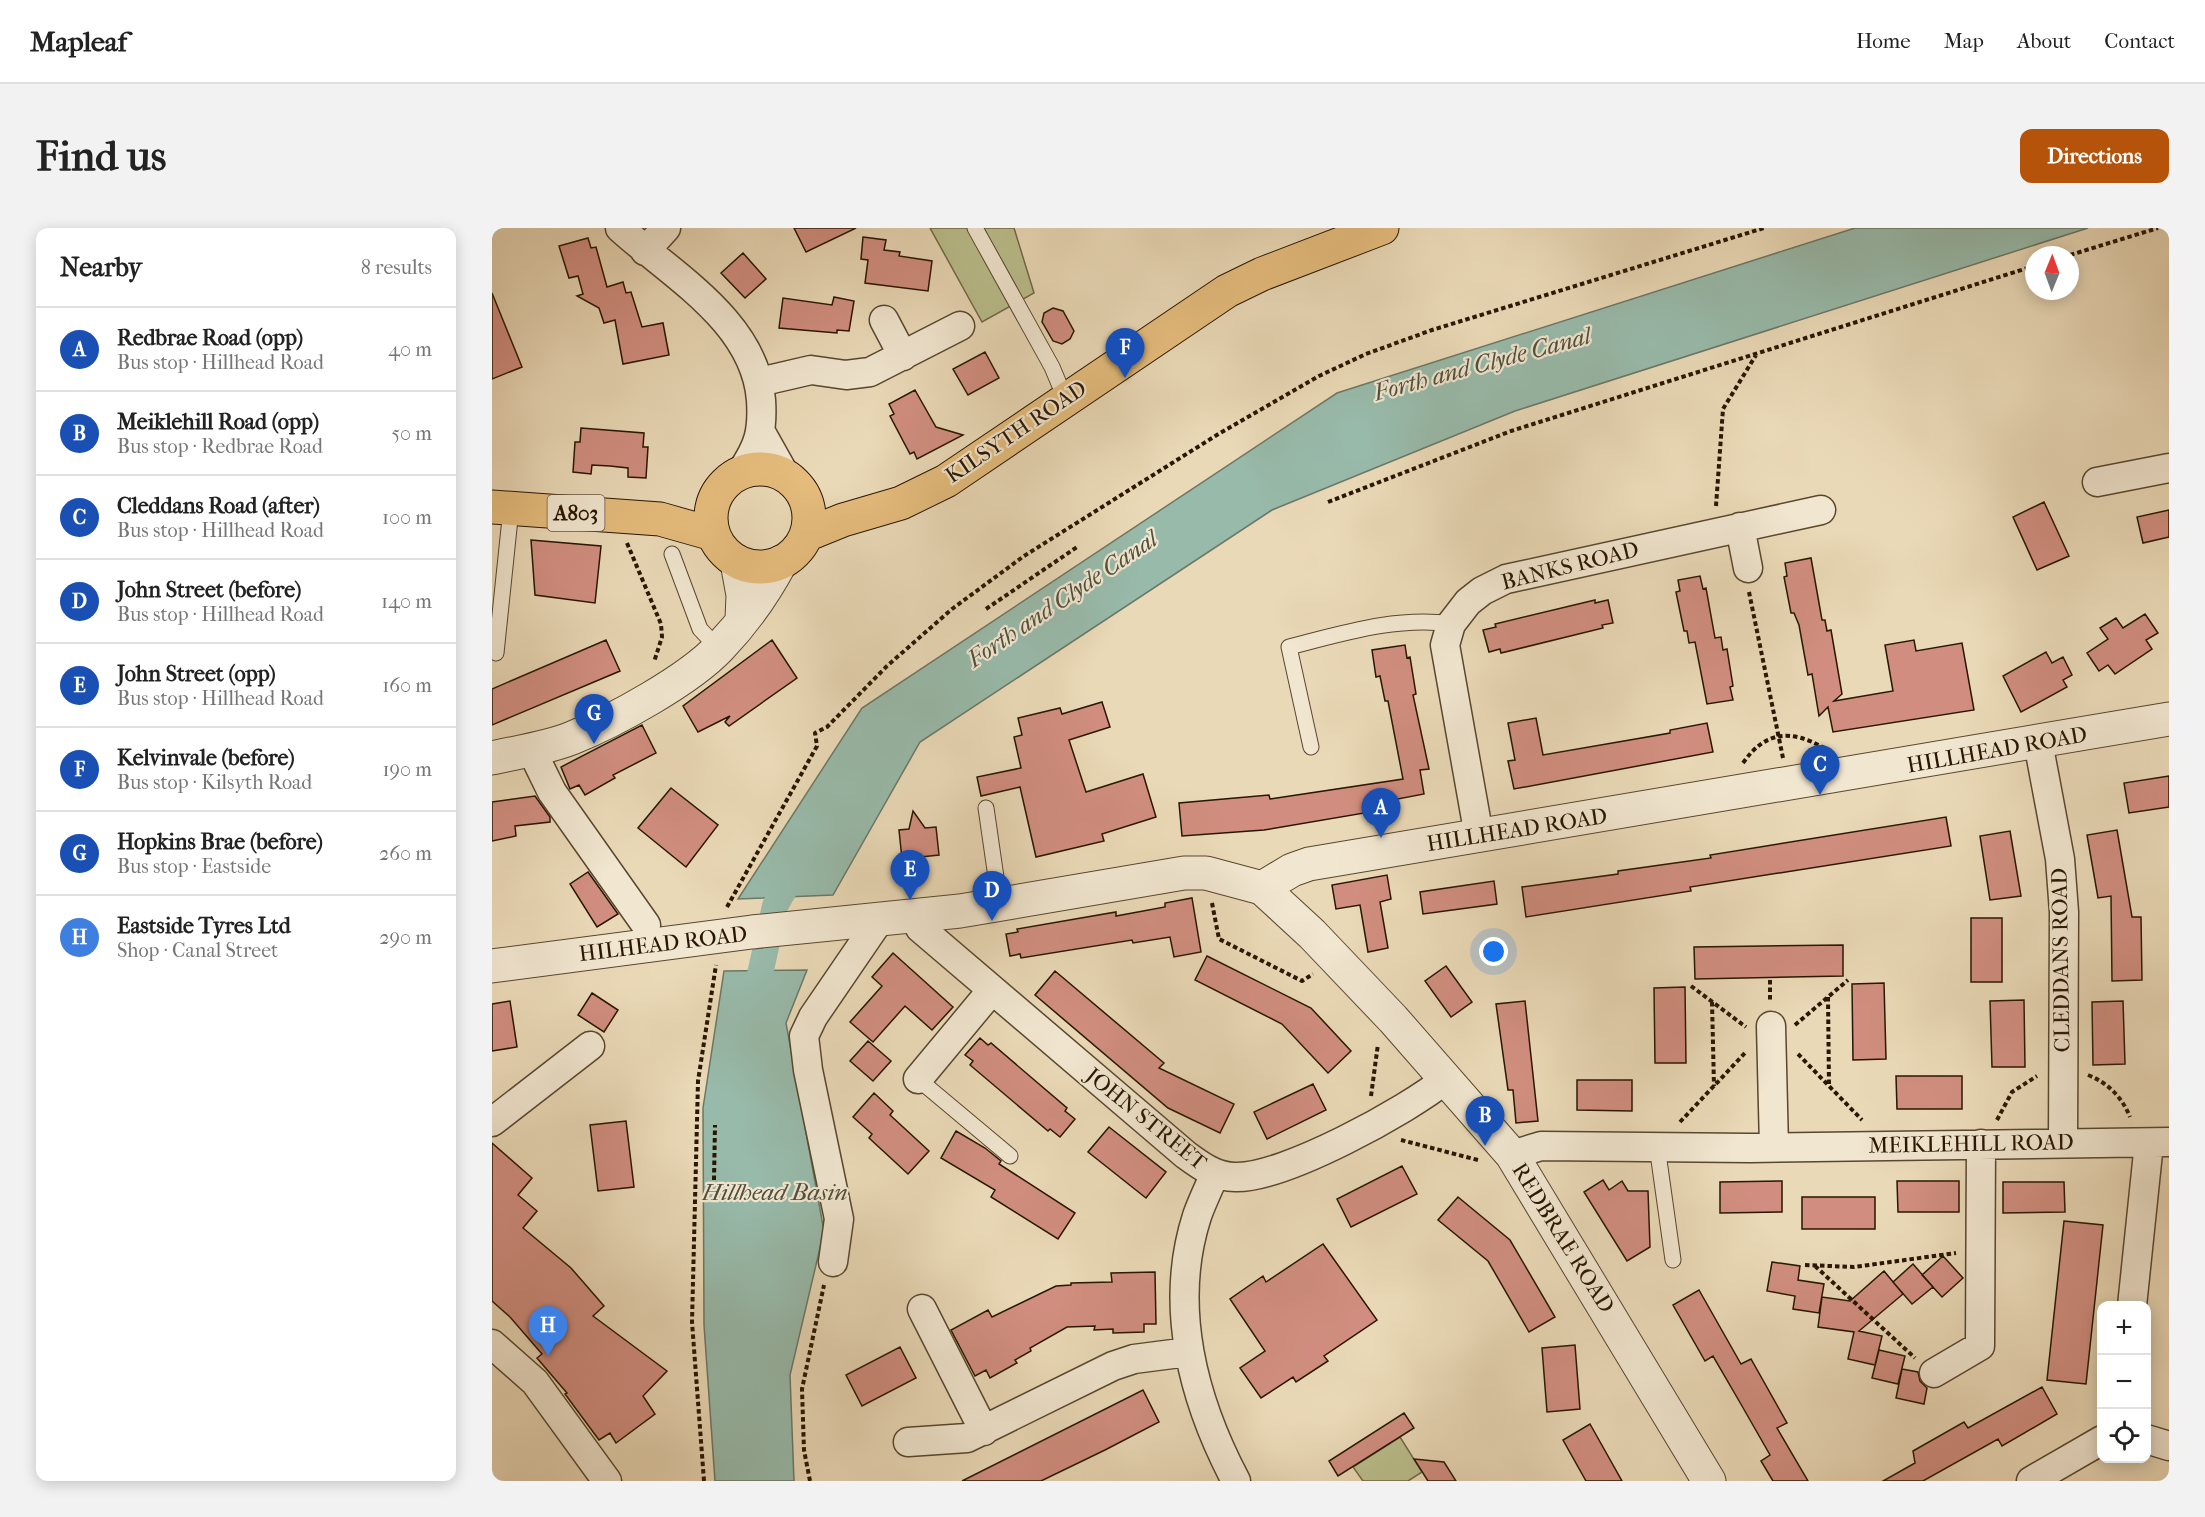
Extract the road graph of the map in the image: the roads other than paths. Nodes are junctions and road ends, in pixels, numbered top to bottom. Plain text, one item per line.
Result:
1 (620, 228) edge
2 (666, 228) edge
3 (975, 228) edge
4 (1382, 228) edge
5 (645, 251) junction
6 (884, 320) dead end
7 (960, 326) dead end
8 (903, 356) junction
9 (759, 382) junction
10 (1065, 398) junction
11 (762, 435) junction
12 (2169, 468) edge
13 (741, 472) junction
14 (2097, 482) dead end
15 (794, 485) junction
16 (714, 499) junction
17 (501, 508) edge
18 (1821, 510) dead end
19 (869, 512) junction
20 (660, 519) junction
21 (1740, 526) junction
22 (713, 534) junction
23 (807, 535) junction
24 (672, 554) dead end
25 (737, 562) junction
26 (782, 562) junction
27 (1747, 574) road end
28 (742, 619) junction
29 (1451, 624) junction
30 (719, 649) junction
31 (496, 653) dead end
32 (2169, 719) edge
33 (2038, 742) junction
34 (1311, 747) dead end
35 (531, 749) junction
36 (492, 758) edge
37 (986, 808) dead end
38 (1479, 836) junction
39 (1262, 888) junction
40 (1000, 905) junction
41 (919, 916) junction
42 (880, 919) junction
43 (646, 925) dead end
44 (492, 966) edge
45 (992, 990) junction
46 (1770, 1026) dead end
47 (590, 1046) dead end
48 (918, 1079) joint
49 (1446, 1079) junction
50 (492, 1122) edge
51 (2159, 1142) edge
52 (2063, 1143) junction
53 (1981, 1144) junction
54 (1657, 1146) junction
55 (1774, 1147) junction
56 (1512, 1155) junction
57 (1010, 1156) dead end
58 (1215, 1174) junction
59 (1673, 1260) dead end
60 (832, 1262) road end
61 (2133, 1301) edge
62 (921, 1309) dead end
63 (492, 1344) edge
64 (1188, 1352) junction
65 (1934, 1373) road end
66 (984, 1431) junction
67 (2151, 1441) edge
68 (908, 1442) dead end
69 (2097, 1443) edge
70 (2169, 1446) edge
71 (607, 1481) edge
72 (1236, 1481) edge
73 (1709, 1481) edge
74 (2031, 1481) edge

1 - 5 street
2 - 5 street
3 - 10 lane
4 - 10 main road, KILSYTH ROAD
5 - 9 street
6 - 8 street
7 - 8 street
8 - 9 street
9 - 11 street
10 - 19 main road, KILSYTH ROAD
11 - 13 street
11 - 15 street
12 - 14 street
13 - 15 main road
13 - 16 main road
15 - 19 main road
15 - 23 main road
16 - 20 main road, A803
16 - 22 main road
17 - 20 main road, A803
17 - 31 lane
18 - 21 street, BANKS ROAD
19 - 23 main road, KILSYTH ROAD
20 - 22 main road, A803
21 - 27 street
21 - 29 street, BANKS ROAD
22 - 25 main road
23 - 26 main road
24 - 30 lane
25 - 26 main road
25 - 28 street
26 - 28 street
28 - 30 street
29 - 34 lane
29 - 38 street, BANKS ROAD
30 - 35 street
32 - 33 street, HILLHEAD ROAD
33 - 38 street, HILLHEAD ROAD
33 - 52 street, CLEDDANS ROAD
35 - 36 street
35 - 43 street
37 - 40 lane
38 - 39 street, HILLHEAD ROAD
39 - 40 street
39 - 49 street, REDBRAE ROAD
40 - 41 street
41 - 42 street
41 - 45 street, JOHN STREET
42 - 44 street, HILHEAD ROAD
42 - 60 street
45 - 48 street
45 - 58 street, JOHN STREET
46 - 55 street
47 - 50 street
48 - 57 lane
49 - 56 street, REDBRAE ROAD
49 - 58 street, JOHN STREET
51 - 52 street, MEIKLEHILL ROAD
51 - 61 street
52 - 53 street, MEIKLEHILL ROAD
53 - 55 street, MEIKLEHILL ROAD
53 - 65 street
54 - 55 street, MEIKLEHILL ROAD
54 - 56 street, MEIKLEHILL ROAD
54 - 59 lane
56 - 73 street, REDBRAE ROAD
58 - 64 street
62 - 66 street
63 - 71 street
64 - 66 street
64 - 72 street
66 - 68 street
67 - 70 street
69 - 74 street

